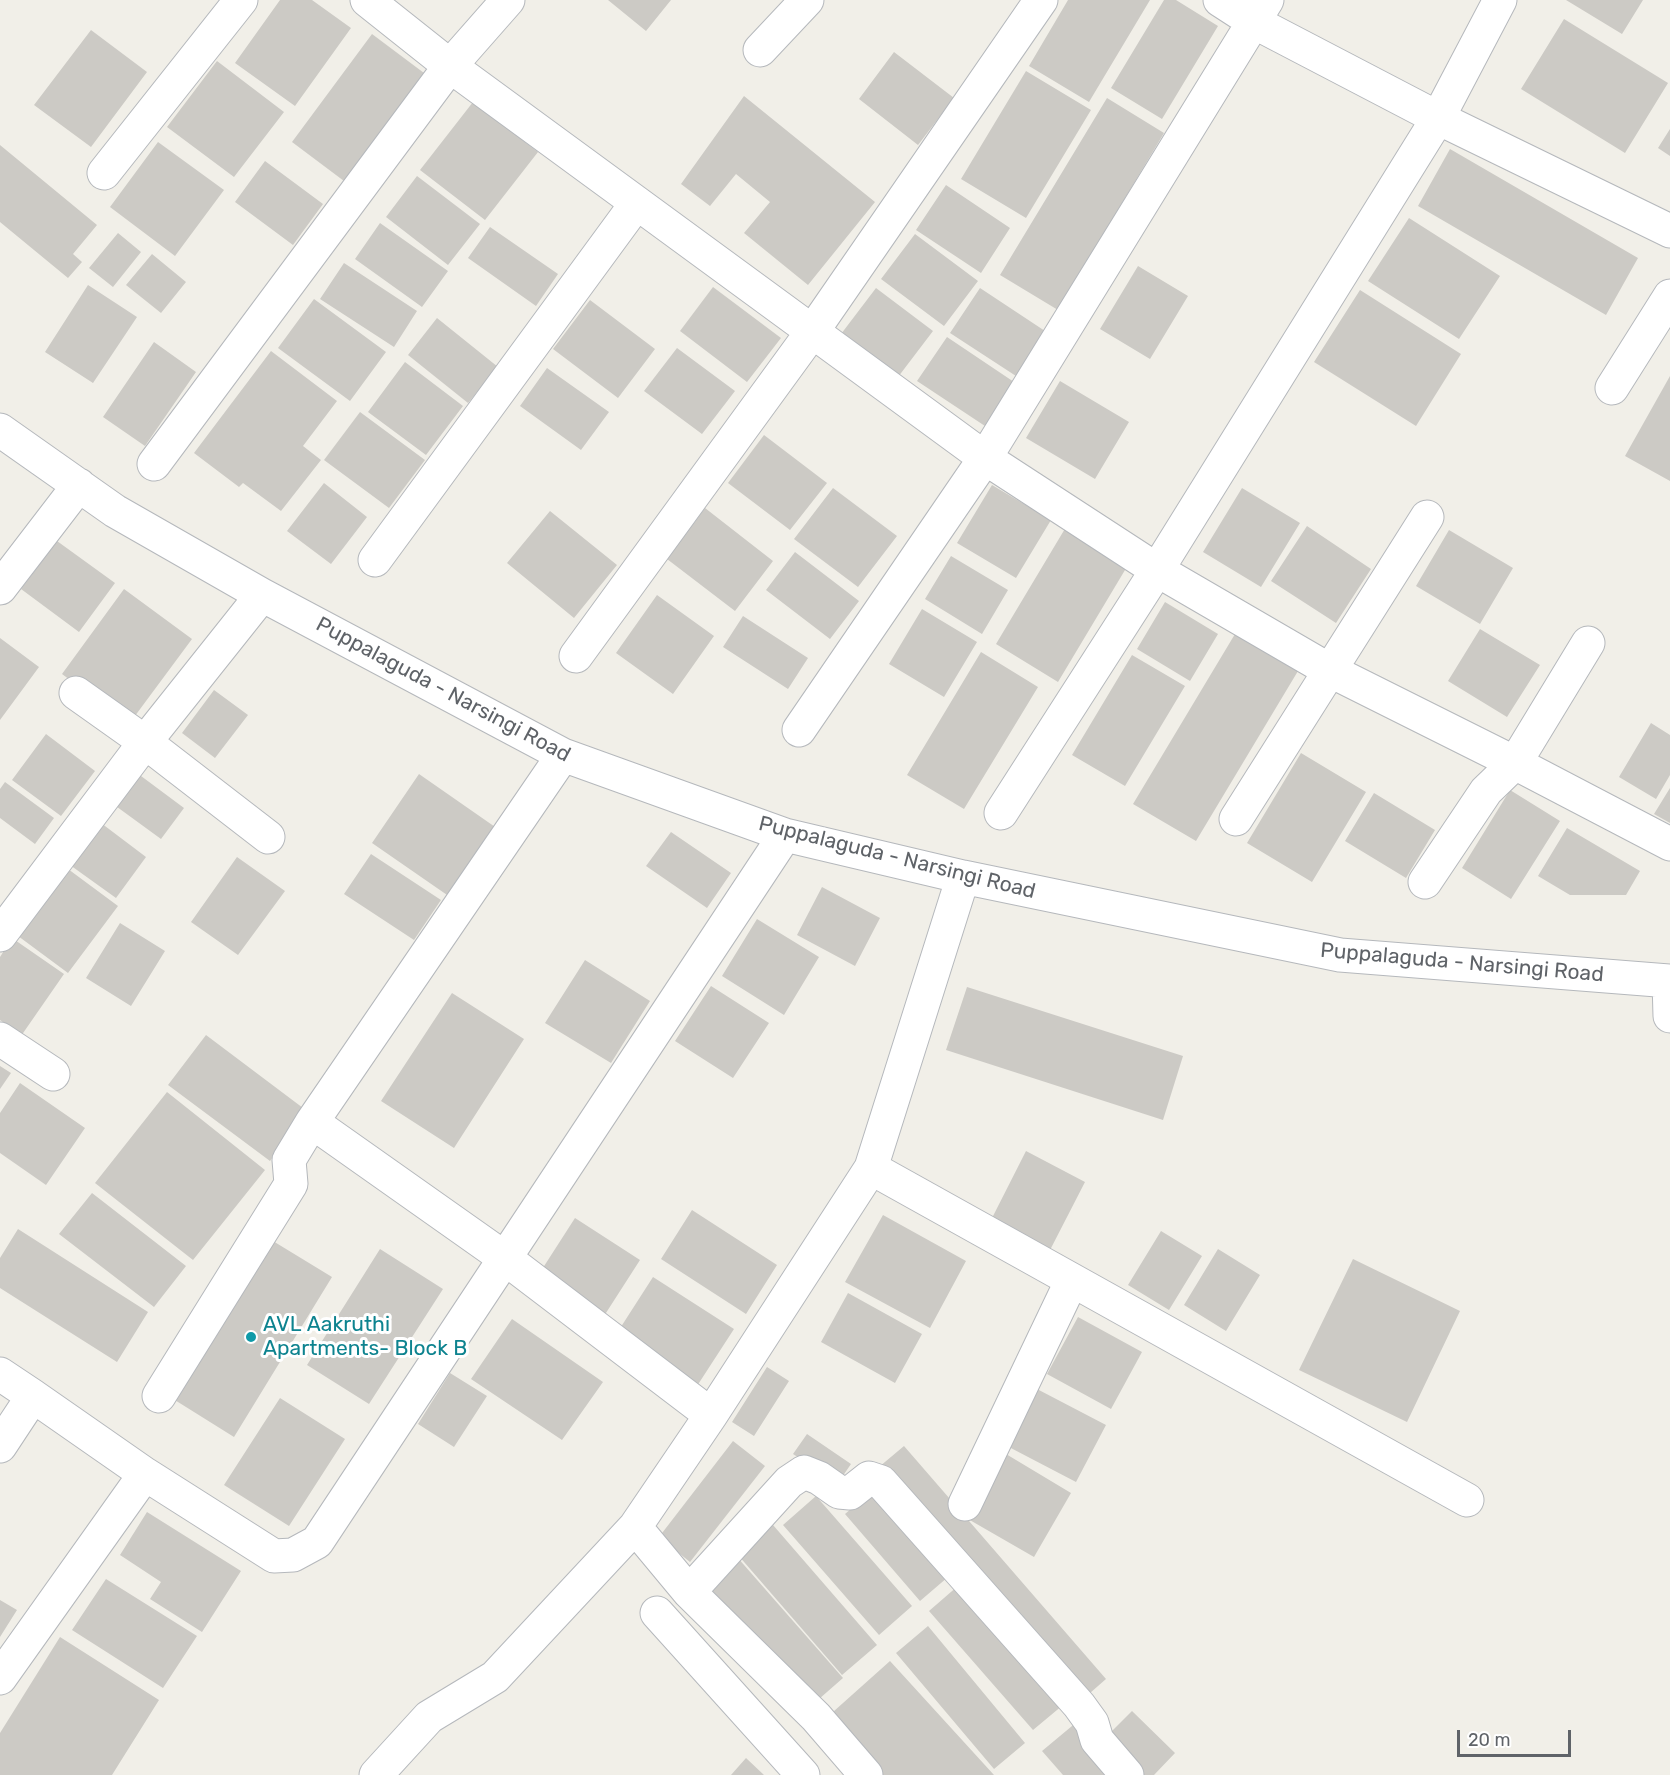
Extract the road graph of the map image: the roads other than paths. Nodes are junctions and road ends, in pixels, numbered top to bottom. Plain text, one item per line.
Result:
1 (241, 0) edge
2 (367, 0) edge
3 (508, 0) edge
4 (807, 0) edge
5 (1041, 0) edge
6 (1220, 0) edge
7 (1500, 0) edge
8 (1260, 11) edge
9 (760, 50) dead end
10 (450, 66) junction
11 (1438, 118) junction
12 (104, 173) dead end
13 (636, 204) junction
14 (1670, 231) edge
15 (1670, 296) edge
16 (812, 332) junction
17 (1612, 388) dead end
18 (5, 444) edge
19 (985, 458) junction
20 (154, 464) dead end
21 (79, 485) junction
22 (1427, 517) dead end
23 (375, 560) dead end
24 (1157, 570) junction
25 (0, 588) edge
26 (262, 595) junction
27 (1588, 643) dead end
28 (576, 656) dead end
29 (1329, 670) junction
30 (76, 693) dead end
31 (799, 730) dead end
32 (145, 742) junction
33 (563, 755) junction
34 (1515, 763) junction
35 (1001, 813) dead end
36 (1236, 819) dead end
37 (785, 835) junction
38 (268, 837) dead end
39 (1670, 844) edge
40 (963, 877) junction
41 (1425, 882) dead end
42 (0, 935) edge
43 (1670, 981) edge
44 (1670, 1016) edge
45 (0, 1039) edge
46 (53, 1074) dead end
47 (312, 1122) junction
48 (871, 1168) junction
49 (506, 1259) junction
50 (1072, 1280) junction
51 (0, 1374) edge
52 (33, 1396) junction
53 (159, 1396) dead end
54 (711, 1415) junction
55 (0, 1446) edge
56 (145, 1474) junction
57 (1467, 1500) dead end
58 (965, 1504) dead end
59 (635, 1527) junction
60 (689, 1592) junction
61 (657, 1613) dead end
62 (0, 1678) edge
63 (376, 1775) edge
64 (803, 1775) edge
65 (866, 1775) edge
66 (1127, 1775) edge

1 - 12 street
2 - 10 street
3 - 10 street
4 - 9 street
5 - 16 street
6 - 8 street
7 - 11 street
8 - 11 street
8 - 19 street
10 - 13 street
10 - 20 street
11 - 14 street
11 - 24 street
13 - 16 street
13 - 23 street
15 - 17 street
16 - 19 street
16 - 28 street
18 - 21 street, Puppalaguda - Narsingi Road
19 - 24 street
19 - 31 street
21 - 25 street
21 - 26 street, Puppalaguda - Narsingi Road
22 - 29 street
24 - 29 street
24 - 35 street
26 - 32 street
26 - 33 street, Puppalaguda - Narsingi Road
27 - 34 street
29 - 34 street
29 - 36 street
30 - 32 street
32 - 38 street
32 - 42 street
33 - 37 street, Puppalaguda - Narsingi Road
33 - 47 street
34 - 39 street
34 - 41 street
37 - 40 street, Puppalaguda - Narsingi Road
37 - 49 street
40 - 43 street, Puppalaguda - Narsingi Road
40 - 48 street
43 - 44 street
45 - 46 street
47 - 49 street
47 - 53 street
48 - 50 street
48 - 54 street
49 - 54 street
49 - 56 street
50 - 57 street
50 - 58 street
51 - 52 street
52 - 55 street
52 - 56 street
54 - 59 street
56 - 62 street
59 - 60 street
59 - 63 street
60 - 65 street
60 - 66 street
61 - 64 street

